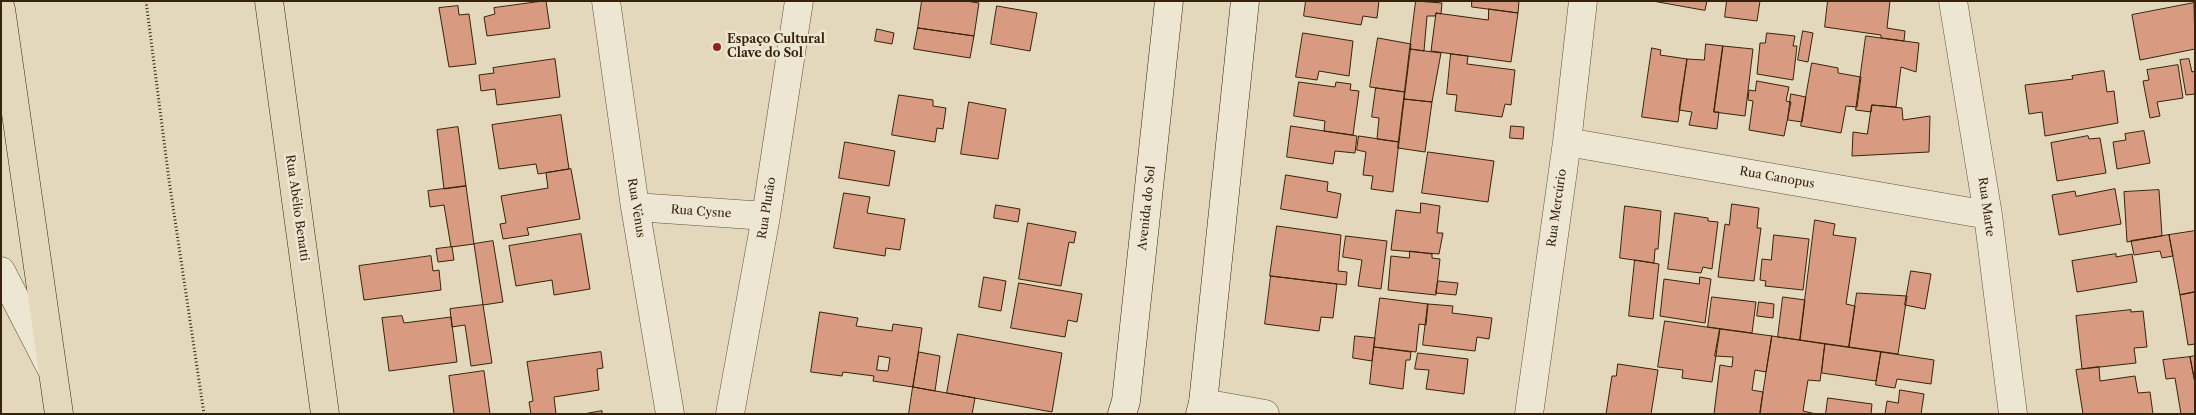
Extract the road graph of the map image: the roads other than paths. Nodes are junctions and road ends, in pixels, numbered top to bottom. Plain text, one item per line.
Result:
1 (269, 1) edge
2 (606, 1) edge
3 (799, 1) edge
4 (1169, 1) edge
5 (1245, 1) edge
6 (1584, 1) edge
7 (1953, 1) edge
8 (1, 9) edge
9 (1567, 142) junction
10 (635, 207) junction
11 (1988, 215) junction
12 (766, 216) junction
13 (1, 271) edge
14 (54, 375) junction
15 (1202, 408) edge
16 (59, 414) edge
17 (325, 414) edge
18 (670, 414) edge
19 (730, 414) edge
20 (1122, 414) edge
21 (1265, 414) edge
22 (1529, 414) edge
23 (2013, 414) edge

1 - 17 main road, Rua Abélio Benatti
2 - 10 street, Rua Vênus
3 - 12 street, Rua Plutão
4 - 20 street, Avenida do Sol
5 - 15 street
6 - 9 street, Rua Mercúrio
7 - 11 street, Rua Marte
8 - 14 main road
9 - 11 street, Rua Canopus
9 - 22 street, Rua Mercúrio
10 - 12 street, Rua Cysne
10 - 18 street, Rua Vênus
11 - 23 street, Rua Marte
12 - 19 street, Rua Plutão
13 - 14 street
14 - 16 main road
15 - 21 street

